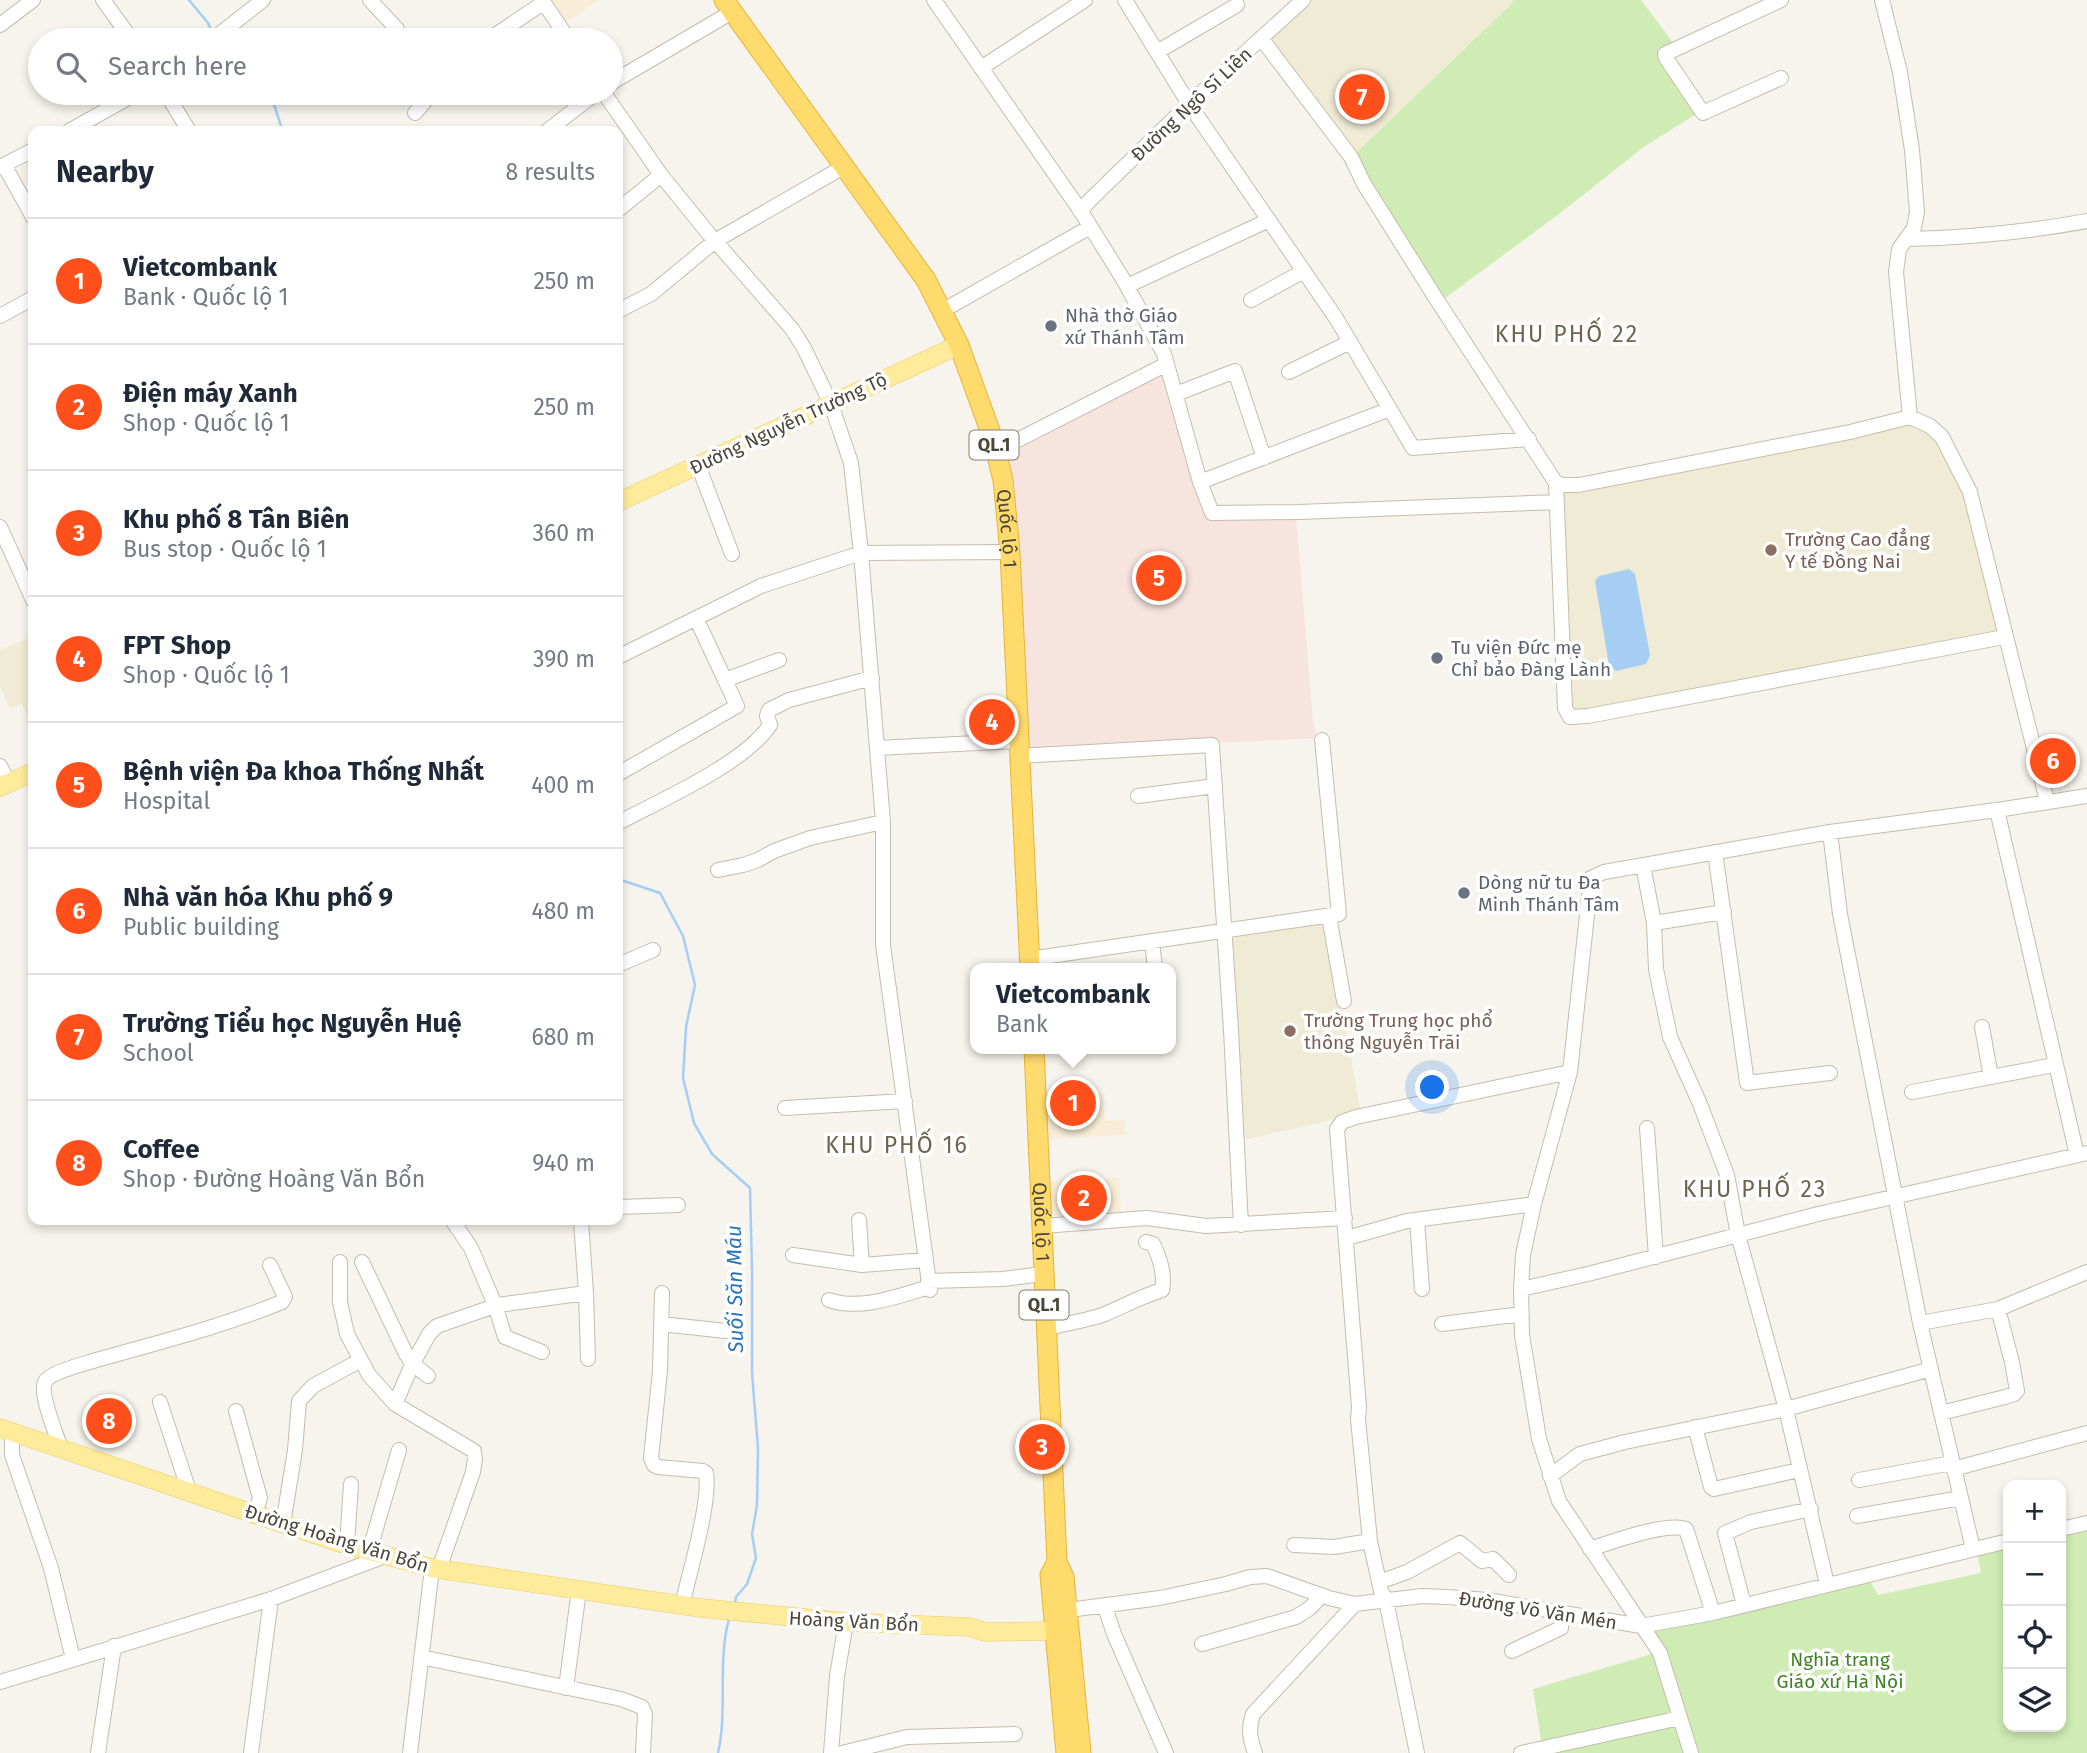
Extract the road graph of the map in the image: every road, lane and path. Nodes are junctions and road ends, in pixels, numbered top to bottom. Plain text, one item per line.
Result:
1 (33, 0) edge
2 (103, 0) edge
3 (263, 0) edge
4 (370, 0) edge
5 (933, 0) edge
6 (1085, 0) edge
7 (1125, 0) edge
8 (1303, 0) edge
9 (1781, 0) edge
10 (1882, 0) edge
11 (542, 1) edge
12 (1237, 5) dead end
13 (728, 6) edge
14 (0, 25) edge
15 (123, 28) edge
16 (227, 28) edge
17 (396, 28) edge
18 (505, 28) edge
19 (561, 28) edge
20 (1261, 38) junction
21 (1157, 52) junction
22 (981, 68) junction
23 (623, 75) edge
24 (1781, 78) dead end
25 (1189, 104) junction
26 (116, 105) edge
27 (173, 105) edge
28 (422, 105) edge
29 (581, 105) edge
30 (610, 105) edge
31 (415, 113) dead end
32 (78, 126) edge
33 (185, 126) edge
34 (553, 126) edge
35 (620, 126) edge
36 (623, 130) edge
37 (28, 153) edge
38 (2, 166) edge
39 (845, 166) junction
40 (661, 175) junction
41 (623, 206) edge
42 (28, 209) edge
43 (1080, 211) junction
44 (1269, 220) junction
45 (2087, 221) edge
46 (1090, 227) junction
47 (1907, 239) junction
48 (715, 241) junction
49 (1304, 271) junction
50 (1127, 286) junction
51 (1251, 300) dead end
52 (28, 301) edge
53 (623, 308) edge
54 (942, 310) junction
55 (0, 316) edge
56 (1350, 342) junction
57 (959, 345) junction
58 (1167, 364) junction
59 (1289, 372) dead end
60 (1176, 394) junction
61 (831, 404) junction
62 (1390, 409) junction
63 (1910, 418) junction
64 (1529, 439) junction
65 (996, 451) junction
66 (1264, 458) junction
67 (698, 465) junction
68 (1200, 482) junction
69 (1556, 482) junction
70 (623, 500) edge
71 (1557, 502) junction
72 (0, 527) edge
73 (1010, 552) junction
74 (861, 553) junction
75 (732, 554) dead end
76 (28, 589) edge
77 (696, 618) junction
78 (2004, 637) junction
79 (623, 654) edge
80 (779, 660) dead end
81 (872, 678) junction
82 (725, 680) junction
83 (1322, 740) dead end
84 (877, 748) junction
85 (1019, 749) junction
86 (0, 766) edge
87 (623, 771) edge
88 (28, 774) edge
89 (4, 785) edge
90 (1215, 786) junction
91 (1138, 796) dead end
92 (2087, 796) edge
93 (2047, 801) junction
94 (1997, 810) junction
95 (623, 819) edge
96 (883, 822) junction
97 (1830, 832) junction
98 (1715, 852) junction
99 (1643, 865) junction
100 (718, 870) dead end
101 (1724, 912) junction
102 (1329, 916) junction
103 (1654, 922) junction
104 (1224, 930) junction
105 (1152, 941) junction
106 (653, 950) dead end
107 (623, 963) edge
108 (1029, 963) edge
109 (1034, 963) edge
110 (1154, 963) edge
111 (1344, 1001) dead end
112 (1982, 1027) dead end
113 (1034, 1054) edge
114 (2054, 1065) junction
115 (1570, 1072) junction
116 (1830, 1073) dead end
117 (1992, 1077) junction
118 (1912, 1092) dead end
119 (905, 1101) junction
120 (785, 1108) dead end
121 (1647, 1128) dead end
122 (2082, 1154) edge
123 (1895, 1195) junction
124 (1534, 1204) junction
125 (678, 1205) dead end
126 (623, 1207) edge
127 (1345, 1218) junction
128 (859, 1220) dead end
129 (1417, 1220) junction
130 (1241, 1224) junction
131 (455, 1225) edge
132 (581, 1225) edge
133 (1043, 1226) junction
134 (1738, 1236) junction
135 (1347, 1238) junction
136 (1146, 1242) dead end
137 (793, 1255) dead end
138 (1656, 1257) junction
139 (925, 1260) junction
140 (340, 1262) dead end
141 (362, 1262) dead end
142 (270, 1265) dead end
143 (862, 1265) junction
144 (2087, 1272) edge
145 (1043, 1273) junction
146 (929, 1286) junction
147 (1422, 1289) dead end
148 (1521, 1289) junction
149 (586, 1293) junction
150 (662, 1293) dead end
151 (829, 1300) dead end
152 (495, 1306) junction
153 (1998, 1309) junction
154 (1521, 1314) junction
155 (1920, 1323) junction
156 (661, 1324) junction
157 (1442, 1324) dead end
158 (1045, 1328) junction
159 (726, 1331) dead end
160 (542, 1352) dead end
161 (588, 1359) dead end
162 (361, 1360) junction
163 (412, 1364) junction
164 (1931, 1369) junction
165 (428, 1376) dead end
166 (160, 1402) dead end
167 (396, 1404) junction
168 (1786, 1409) junction
169 (236, 1411) dead end
170 (1941, 1413) junction
171 (1695, 1427) junction
172 (6, 1430) edge
173 (2087, 1433) edge
174 (61, 1449) junction
175 (399, 1450) dead end
176 (6, 1457) edge
177 (1953, 1466) junction
178 (1799, 1470) junction
179 (1550, 1476) junction
180 (1859, 1480) dead end
181 (351, 1484) dead end
182 (189, 1491) junction
183 (1961, 1498) junction
184 (1811, 1509) junction
185 (255, 1514) junction
186 (1857, 1516) dead end
187 (2087, 1523) edge
188 (282, 1524) junction
189 (2066, 1528) edge
190 (1370, 1541) junction
191 (2003, 1542) edge
192 (347, 1545) junction
193 (1294, 1545) dead end
194 (1590, 1549) junction
195 (1973, 1549) junction
196 (377, 1554) junction
197 (436, 1568) junction
198 (1509, 1575) dead end
199 (1379, 1582) junction
200 (1828, 1584) junction
201 (579, 1590) junction
202 (1322, 1595) junction
203 (271, 1599) junction
204 (1386, 1600) junction
205 (1355, 1604) junction
206 (681, 1605) junction
207 (1744, 1605) junction
208 (1105, 1607) junction
209 (732, 1611) joint
210 (1713, 1613) junction
211 (1562, 1614) junction
212 (1061, 1621) junction
213 (846, 1622) junction
214 (1641, 1626) junction
215 (1202, 1644) dead end
216 (114, 1646) junction
217 (1512, 1651) dead end
218 (421, 1657) junction
219 (73, 1659) junction
220 (0, 1682) edge
221 (566, 1688) junction
222 (1679, 1718) junction
223 (1015, 1734) dead end
224 (98, 1753) edge
225 (251, 1753) edge
226 (410, 1753) edge
227 (643, 1753) edge
228 (831, 1753) edge
229 (842, 1753) edge
230 (1066, 1753) edge
231 (1082, 1753) edge
232 (1166, 1753) edge
233 (1255, 1753) edge
234 (1417, 1753) edge
235 (1521, 1753) edge
236 (1691, 1753) edge

1 - 14 street
2 - 15 street
3 - 16 street
4 - 17 street
5 - 22 street
6 - 22 street
7 - 21 street
8 - 20 street, Đường Ngô Sĩ Liên
9 - 24 street
10 - 47 street
11 - 18 street
11 - 19 street
12 - 21 street
13 - 23 street
13 - 39 highway, Quốc lộ 1 / QL.1
20 - 25 street, Đường Ngô Sĩ Liên
20 - 64 street
21 - 25 street
22 - 43 street
25 - 43 street, Đường Ngô Sĩ Liên
25 - 44 street
26 - 32 street
27 - 33 street
28 - 31 street
29 - 34 street
30 - 35 street
36 - 40 street
37 - 38 street
38 - 42 street
39 - 48 street
39 - 54 highway, Quốc lộ 1 / QL.1
40 - 41 street
40 - 48 street
43 - 46 street
44 - 49 street
44 - 50 street
45 - 47 street
46 - 50 street
46 - 54 street
47 - 63 street
48 - 53 street
48 - 61 street
49 - 51 street
49 - 56 street
50 - 58 street
52 - 55 street
54 - 57 highway, Quốc lộ 1 / QL.1
56 - 59 street
56 - 62 street
57 - 61 main road, Đường Nguyễn Trường Tộ
57 - 65 highway, Quốc lộ 1 / QL.1
58 - 60 street
58 - 65 street
60 - 66 street
60 - 68 street
61 - 67 main road, Đường Nguyễn Trường Tộ
61 - 74 street
62 - 64 street
62 - 66 street
63 - 69 street
63 - 78 street
64 - 69 street
65 - 73 highway, Quốc lộ 1 / QL.1
66 - 68 street
67 - 70 main road, Đường Nguyễn Trường Tộ
67 - 75 street
68 - 71 street
69 - 71 street
71 - 78 street
72 - 76 street
73 - 74 street
73 - 85 highway, Quốc lộ 1 / QL.1
74 - 77 street
74 - 81 street
77 - 79 street
77 - 82 street
78 - 93 street
80 - 82 street
81 - 84 street
81 - 95 street
82 - 87 street
83 - 102 street
84 - 85 street
84 - 96 street
85 - 90 street
85 - 108 highway, Quốc lộ 1 / QL.1
86 - 89 street
88 - 89 main road
90 - 91 street
90 - 104 street
92 - 93 street
93 - 94 street
94 - 97 street
94 - 114 street
96 - 100 street
96 - 119 street
97 - 98 street
97 - 123 street
98 - 99 street
98 - 101 street
99 - 103 street
99 - 115 street
101 - 103 street
101 - 116 street
102 - 104 street
102 - 111 street
103 - 134 street
104 - 105 street
104 - 130 street
105 - 109 street
105 - 110 street
106 - 107 street
112 - 117 street
113 - 133 highway, Quốc lộ 1 / QL.1
114 - 117 street
114 - 122 street
115 - 124 street
115 - 127 street
117 - 118 street
119 - 120 street
119 - 139 street
121 - 138 street
122 - 123 street
123 - 134 street
123 - 155 street
124 - 129 street
124 - 148 street
125 - 126 street
127 - 130 street
127 - 135 street
128 - 143 street
129 - 135 street
129 - 147 street
130 - 133 street
131 - 152 street
132 - 149 street
133 - 145 highway, Quốc lộ 1 / QL.1
134 - 138 street
134 - 168 street
135 - 190 street
136 - 158 street
137 - 143 street
138 - 148 street
139 - 143 street
139 - 146 street
140 - 162 street
141 - 163 street
142 - 174 street
144 - 153 street
145 - 146 street
145 - 158 highway, Quốc lộ 1 / QL.1
146 - 151 street
148 - 154 street
149 - 152 street
149 - 161 street
150 - 156 street
152 - 160 street
152 - 163 street
153 - 155 street
153 - 170 street
154 - 157 street
154 - 179 street
155 - 164 street
156 - 159 street
156 - 206 street
158 - 212 highway, Quốc lộ 1 / QL.1
162 - 167 street
162 - 188 street
163 - 165 street
163 - 167 street
164 - 168 street
164 - 170 street
166 - 182 street
167 - 197 street
168 - 171 street
168 - 178 street
169 - 185 street
170 - 177 street
171 - 178 street
171 - 179 street
172 - 174 main road, Đường Hoàng Văn Bổn
172 - 176 street
173 - 177 street
174 - 182 main road, Đường Hoàng Văn Bổn
175 - 196 street
176 - 219 street
177 - 180 street
177 - 183 street
178 - 184 street
179 - 194 street
181 - 192 street
182 - 185 main road, Đường Hoàng Văn Bổn
183 - 186 street
183 - 195 street
184 - 200 street
184 - 207 street
185 - 188 main road, Đường Hoàng Văn Bổn
187 - 189 street
188 - 192 main road, Đường Hoàng Văn Bổn
190 - 193 street
190 - 199 street
191 - 195 street, Đường Võ Văn Mén
192 - 196 main road, Đường Hoàng Văn Bổn
194 - 210 street
194 - 214 street
195 - 200 street, Đường Võ Văn Mén
196 - 197 main road, Đường Hoàng Văn Bổn
196 - 203 street
197 - 201 main road, Đường Hoàng Văn Bổn
197 - 218 street
198 - 199 street
199 - 204 street
200 - 207 street, Đường Võ Văn Mén
201 - 206 main road, Đường Hoàng Văn Bổn
201 - 221 street
202 - 205 street, Đường Võ Văn Mén
202 - 208 street, Đường Võ Văn Mén
202 - 215 street
203 - 216 street
203 - 225 street
204 - 205 street, Đường Võ Văn Mén
204 - 211 street, Đường Võ Văn Mén
204 - 234 street
205 - 233 street
206 - 209 main road, Đường Hoàng Văn Bổn
207 - 210 street, Đường Võ Văn Mén
208 - 212 street, Đường Võ Văn Mén
208 - 232 street
209 - 213 main road, Hoàng Văn Bổn
210 - 214 street, Đường Võ Văn Mén
211 - 214 street, Đường Võ Văn Mén
211 - 217 street
212 - 213 main road, Hoàng Văn Bổn
212 - 230 highway, Quốc lộ 1 / QL.1
212 - 231 highway, Quốc lộ 1 / QL.1
213 - 228 street
214 - 222 street
216 - 219 street
216 - 224 street
218 - 221 street
218 - 226 street
219 - 220 street
221 - 227 street
222 - 235 street
222 - 236 street
223 - 229 street

